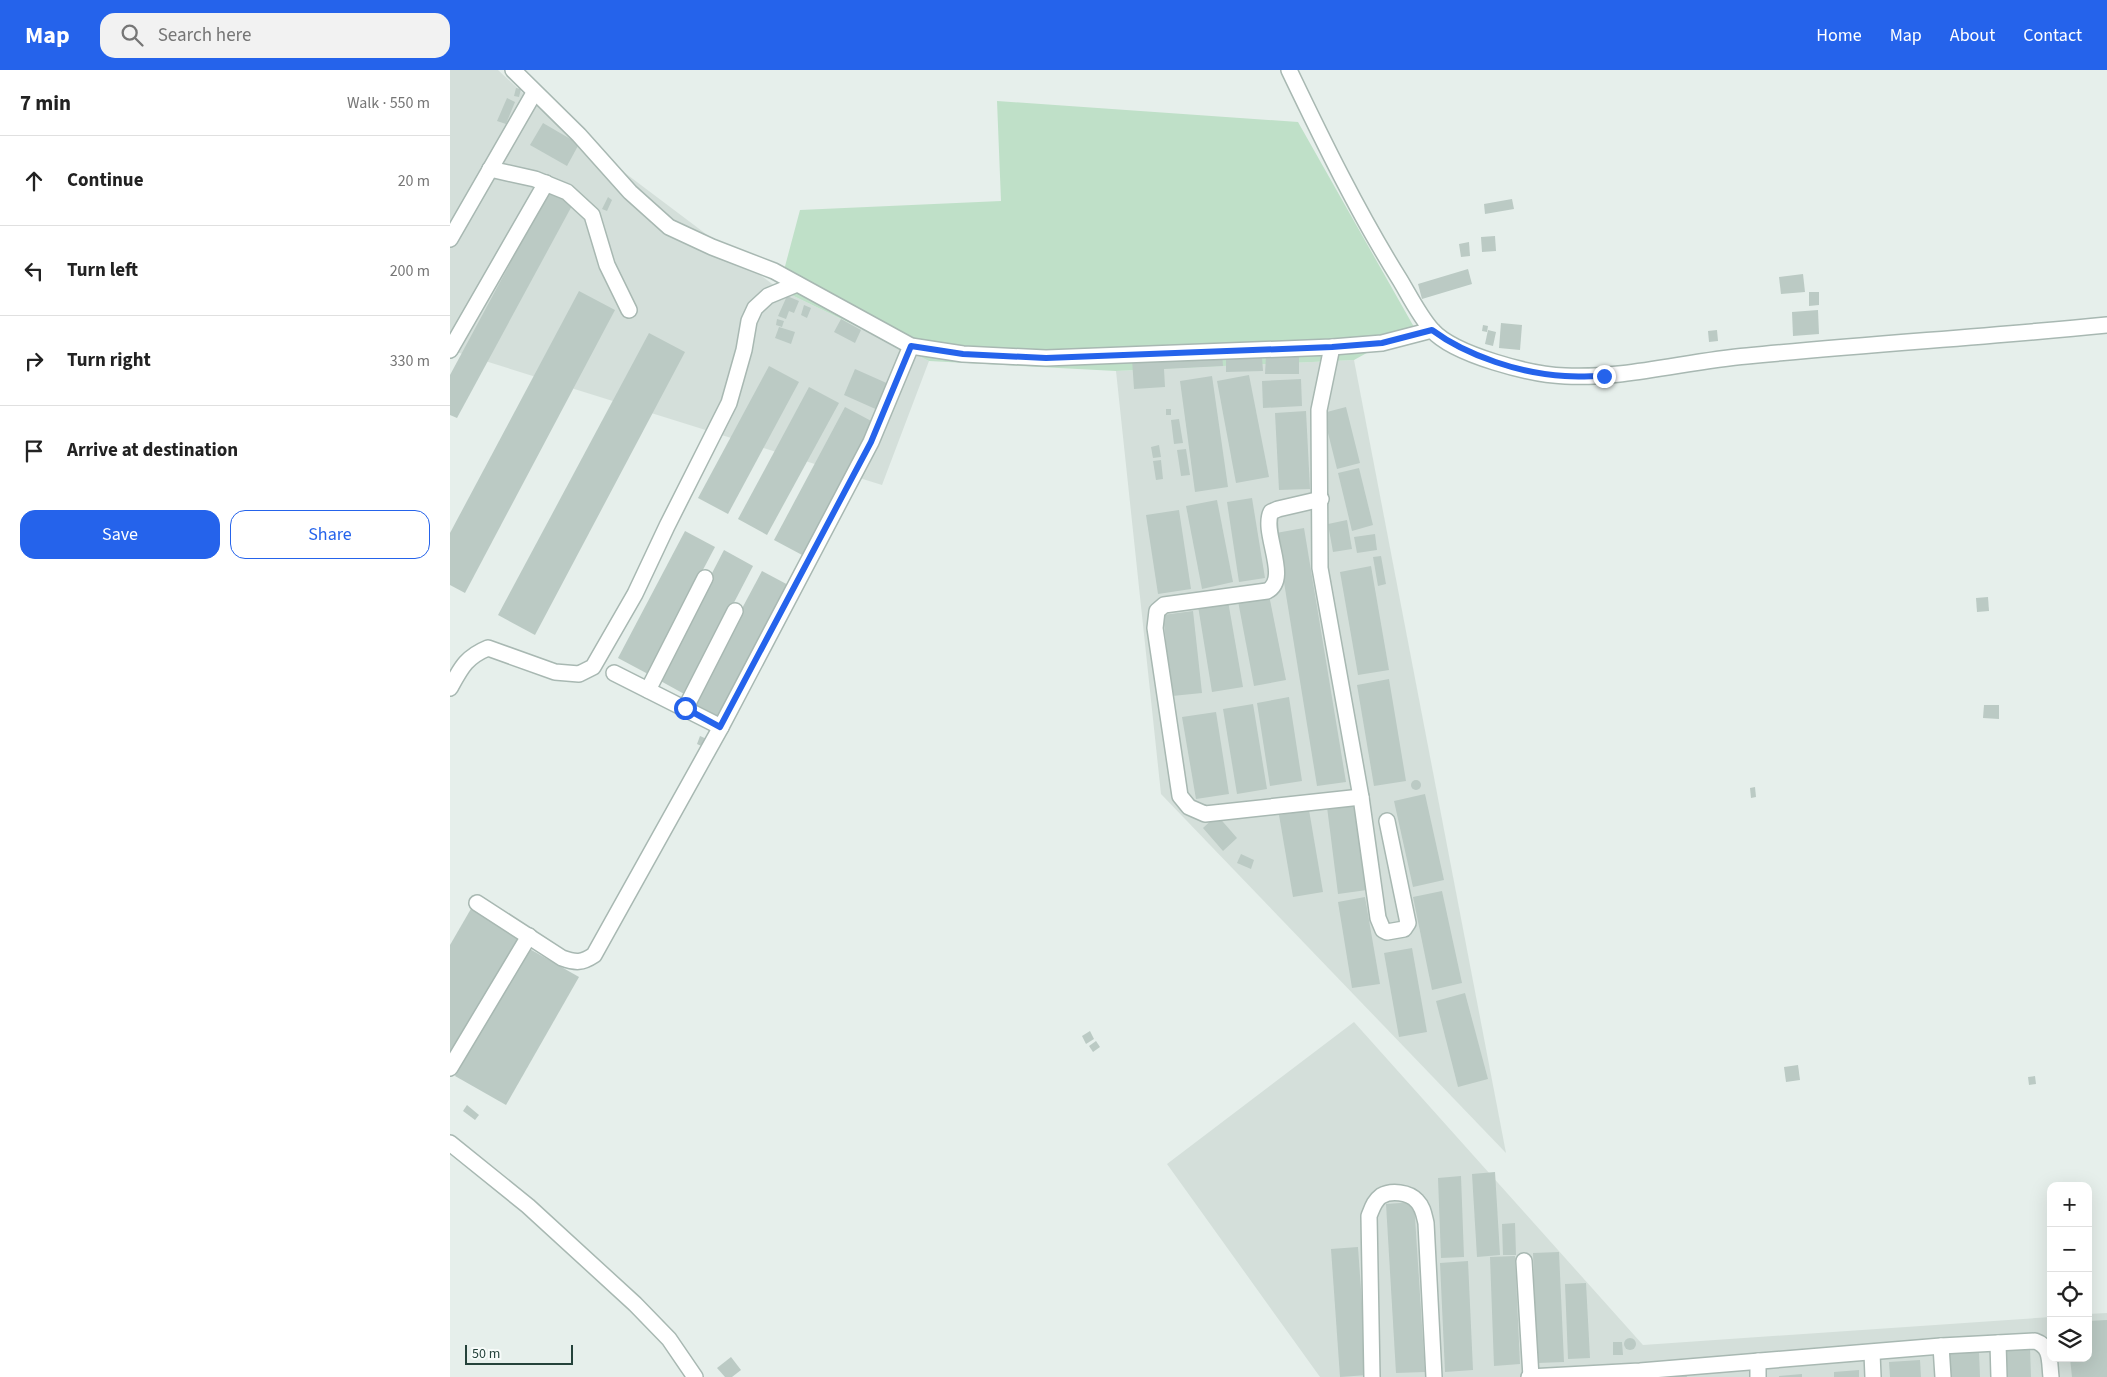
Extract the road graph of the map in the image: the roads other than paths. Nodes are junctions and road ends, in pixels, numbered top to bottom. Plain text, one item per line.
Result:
1 (512, 70) edge
2 (1289, 70) edge
3 (534, 93) junction
4 (490, 169) junction
5 (546, 183) junction
6 (450, 238) edge
7 (797, 284) junction
8 (630, 310) dead end
9 (2107, 325) edge
10 (1432, 330) junction
11 (911, 346) junction
12 (1332, 347) junction
13 (450, 349) edge
14 (1321, 499) junction
15 (705, 578) dead end
16 (735, 611) dead end
17 (614, 673) dead end
18 (450, 688) edge
19 (648, 690) junction
20 (685, 708) junction
21 (720, 727) junction
22 (1361, 797) junction
23 (1387, 821) dead end
24 (477, 903) dead end
25 (529, 936) junction
26 (450, 1068) edge
27 (450, 1143) edge
28 (1524, 1261) dead end
29 (1998, 1343) junction
30 (1941, 1346) junction
31 (1872, 1353) junction
32 (1758, 1361) junction
33 (1699, 1371) edge
34 (1589, 1375) edge
35 (694, 1377) edge
36 (1372, 1377) edge
37 (1434, 1377) edge
38 (1534, 1377) edge
39 (1758, 1377) edge
40 (1873, 1377) edge
41 (1943, 1377) edge
42 (1999, 1377) edge
43 (2051, 1377) edge

1 - 3 street
2 - 10 street
3 - 4 street
3 - 7 street
4 - 5 street
4 - 6 street
5 - 8 street
5 - 13 street
7 - 11 street
7 - 18 street
9 - 10 street
10 - 12 street
11 - 12 street
11 - 21 street
12 - 14 street
14 - 22 street
14 - 22 street
15 - 19 street
16 - 20 street
17 - 19 street
19 - 20 street
20 - 21 street
21 - 25 street
22 - 23 street
24 - 25 street
25 - 26 street
27 - 35 street
28 - 38 street
29 - 30 street
29 - 42 street
29 - 43 street
30 - 31 street
30 - 41 street
31 - 32 street
31 - 40 street
32 - 33 street
32 - 39 street
33 - 34 street
34 - 38 street
36 - 37 street

